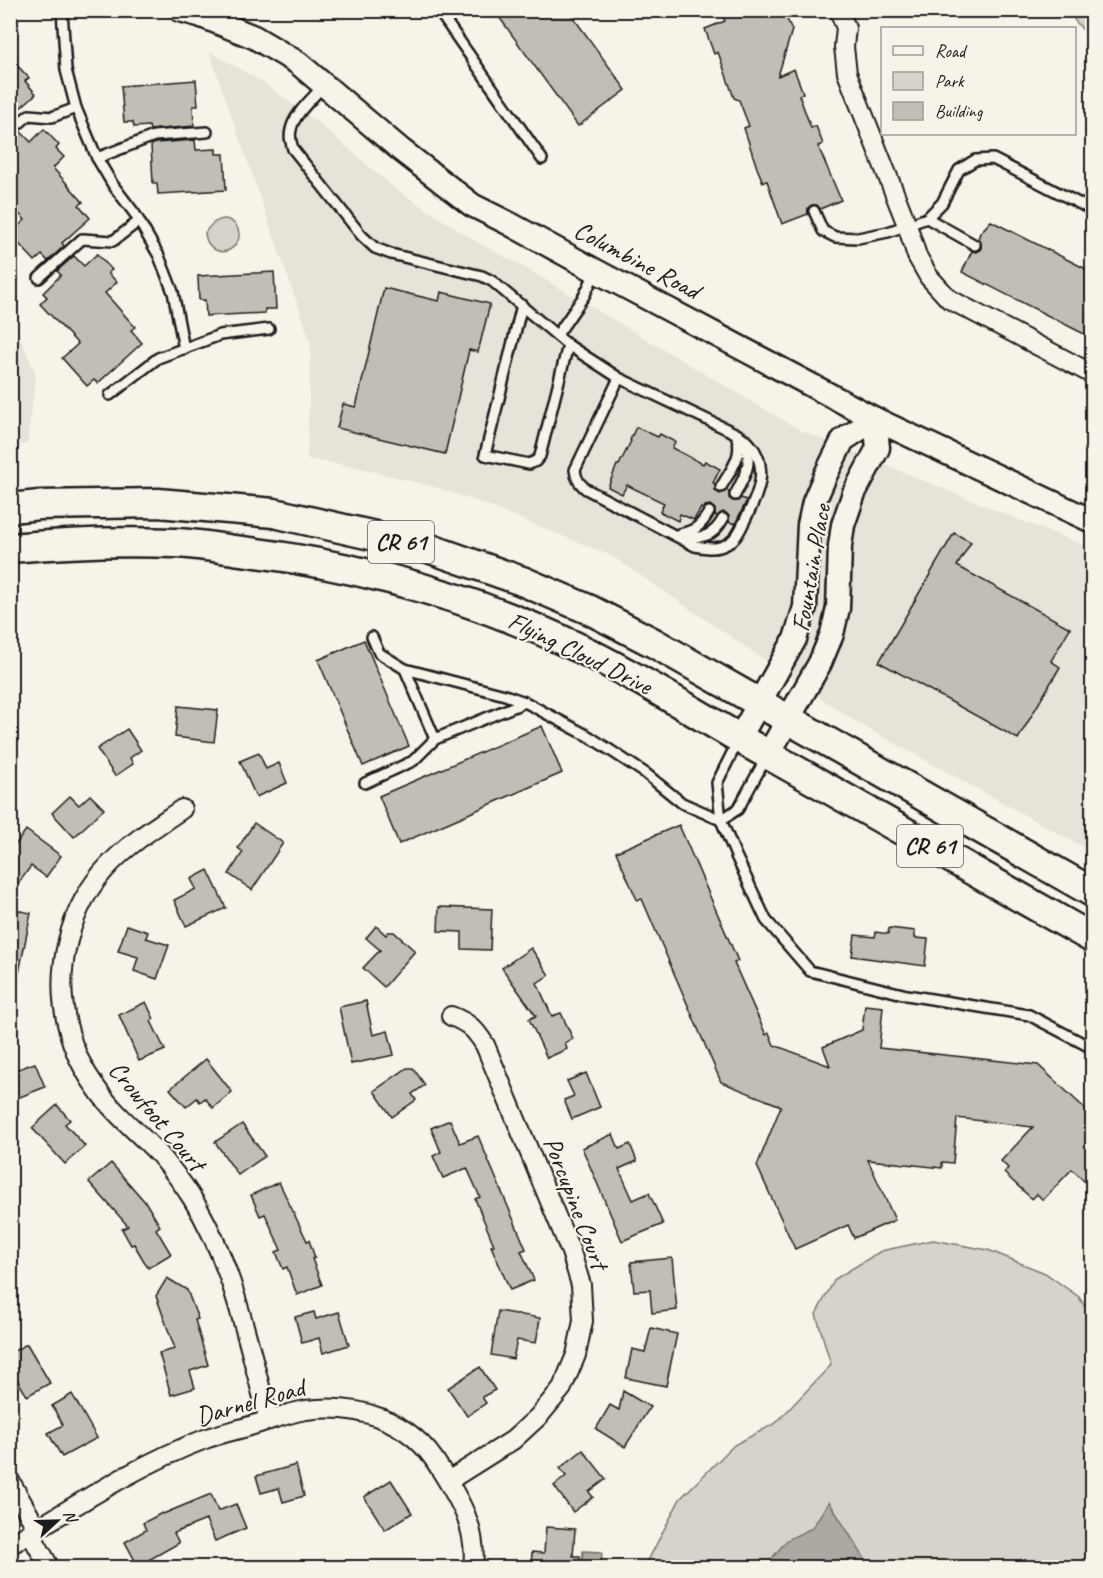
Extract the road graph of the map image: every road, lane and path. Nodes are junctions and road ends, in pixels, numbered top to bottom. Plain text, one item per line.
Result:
1 (62, 10) edge
2 (180, 10) edge
3 (438, 10) edge
4 (839, 10) edge
5 (229, 18) edge
6 (325, 84) junction
7 (76, 108) junction
8 (10, 131) edge
9 (207, 132) dead end
10 (97, 158) junction
11 (542, 159) dead end
12 (1092, 210) edge
13 (814, 211) dead end
14 (927, 218) junction
15 (139, 221) junction
16 (907, 225) junction
17 (975, 245) dead end
18 (596, 271) junction
19 (39, 278) dead end
20 (522, 305) junction
21 (269, 329) dead end
22 (556, 335) junction
23 (568, 345) junction
24 (184, 349) junction
25 (1092, 374) edge
26 (620, 378) junction
27 (110, 394) dead end
28 (875, 419) junction
29 (735, 433) junction
30 (721, 487) dead end
31 (735, 495) dead end
32 (10, 508) edge
33 (709, 512) dead end
34 (723, 519) dead end
35 (1092, 521) edge
36 (674, 535) junction
37 (10, 548) edge
38 (372, 636) dead end
39 (405, 669) junction
40 (525, 702) junction
41 (759, 702) junction
42 (788, 719) junction
43 (435, 739) junction
44 (739, 739) junction
45 (768, 755) junction
46 (365, 783) dead end
47 (182, 809) dead end
48 (721, 820) junction
49 (1092, 891) edge
50 (1092, 938) edge
51 (452, 1016) dead end
52 (1092, 1048) edge
53 (269, 1420) junction
54 (448, 1480) junction
55 (10, 1481) edge
56 (34, 1531) junction
57 (10, 1545) edge
58 (50, 1568) edge
59 (472, 1568) edge

1 - 7 lane
2 - 5 street, Columbine Road
3 - 11 lane
4 - 16 street
5 - 6 street, Columbine Road
6 - 18 street, Columbine Road
6 - 20 lane
7 - 8 lane
7 - 10 lane
9 - 10 lane
10 - 15 lane
12 - 14 lane
13 - 16 lane
14 - 16 lane
14 - 17 lane
15 - 19 lane
15 - 24 lane
16 - 25 street
18 - 22 lane
18 - 28 street, Columbine Road
20 - 22 lane
20 - 23 lane
21 - 24 lane
22 - 23 lane
23 - 26 lane
24 - 27 lane
26 - 29 lane
26 - 36 lane
28 - 35 street, Columbine Road
28 - 41 street, Fountain Place
28 - 42 street, Fountain Place
29 - 30 lane
29 - 31 lane
29 - 36 lane
32 - 41 main road, Flying Cloud Drive / CR 61
33 - 36 lane
34 - 36 lane
37 - 44 main road, Flying Cloud Drive / CR 61
38 - 39 lane
39 - 40 lane
39 - 43 lane
40 - 43 lane
40 - 48 lane
41 - 42 main road, Flying Cloud Drive / CR 61
41 - 44 street, Fountain Place
42 - 45 street, Fountain Place
42 - 49 main road, Flying Cloud Drive / CR 61
43 - 46 lane
44 - 45 main road, Flying Cloud Drive / CR 61
44 - 48 lane
45 - 48 lane
45 - 50 main road, Flying Cloud Drive / CR 61
47 - 53 street, Crowfoot Court
48 - 52 lane
51 - 54 street, Porcupine Court
53 - 54 street, Darnel Road
53 - 56 street, Darnel Road
54 - 59 street, Darnel Road
55 - 56 street
56 - 57 street, Darnel Road
56 - 58 street

